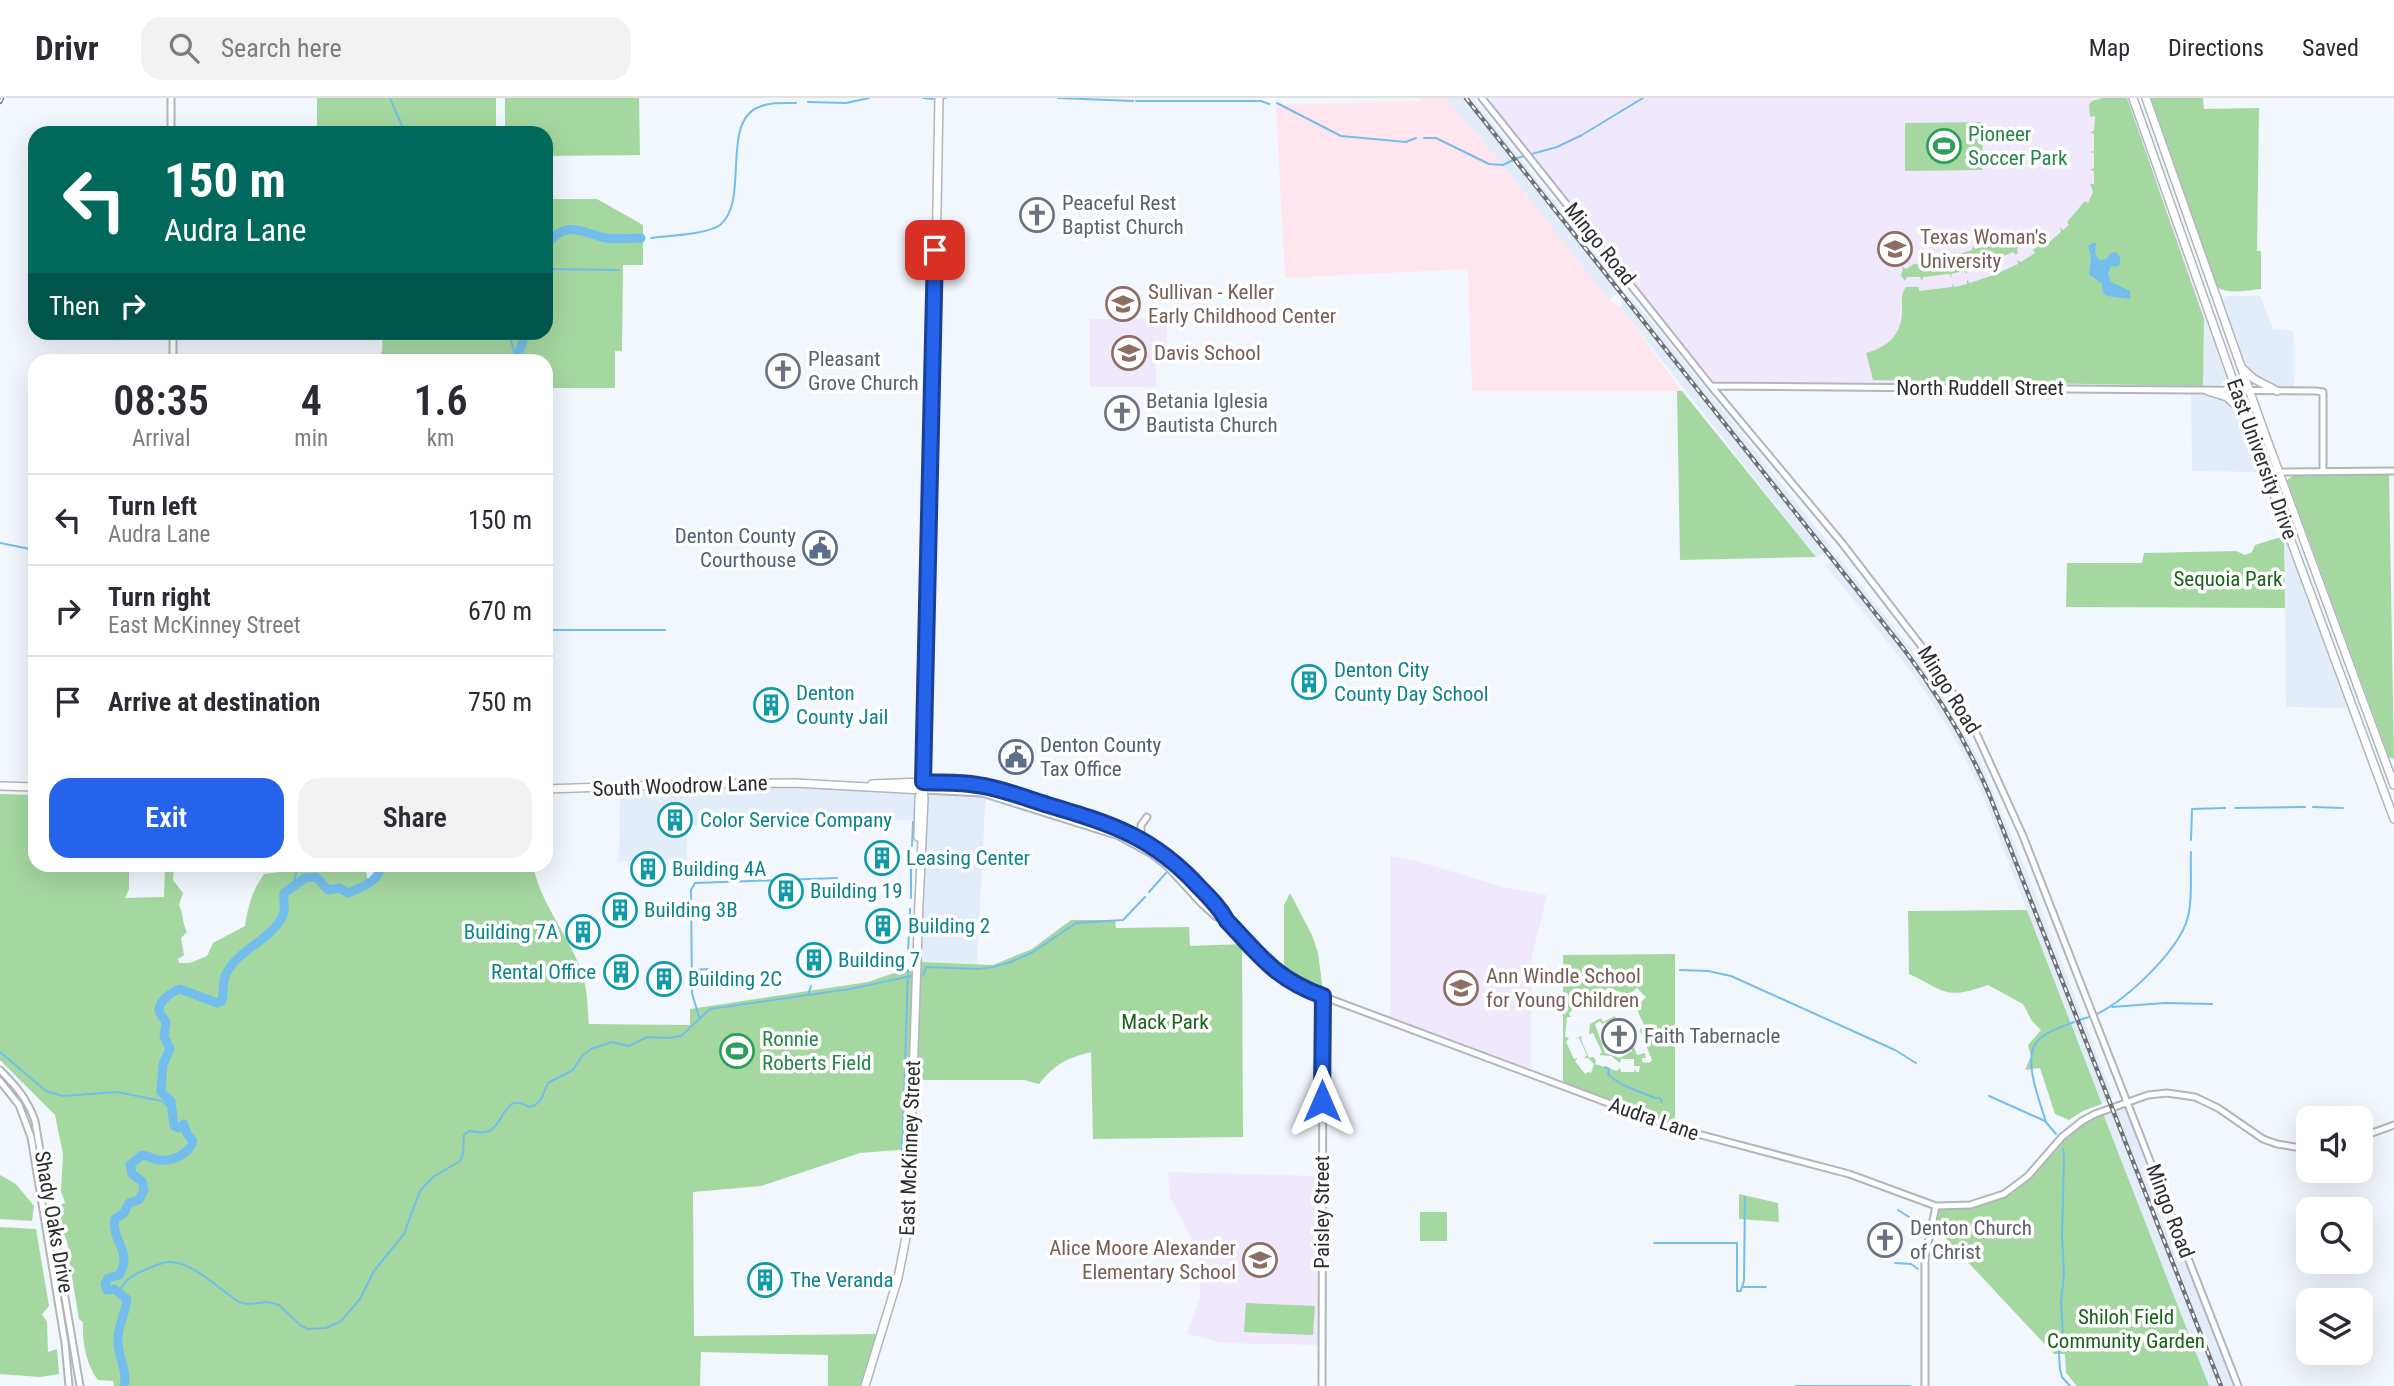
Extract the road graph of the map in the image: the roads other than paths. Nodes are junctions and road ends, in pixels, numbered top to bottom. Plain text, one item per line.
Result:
1 (171, 98) edge
2 (939, 98) edge
3 (1482, 98) edge
4 (2133, 98) edge
5 (2146, 98) edge
6 (171, 126) edge
7 (2241, 367) junction
8 (1711, 386) junction
9 (2208, 391) junction
10 (2238, 391) junction
11 (2249, 391) junction
12 (2277, 391) junction
13 (2248, 421) junction
14 (2394, 471) edge
15 (2280, 472) junction
16 (2323, 472) junction
17 (2394, 785) edge
18 (0, 786) edge
19 (923, 786) junction
20 (28, 787) edge
21 (553, 789) edge
22 (1015, 799) junction
23 (1147, 817) dead end
24 (2394, 819) edge
25 (1141, 838) junction
26 (1195, 882) junction
27 (1189, 889) junction
28 (1227, 921) junction
29 (1323, 996) junction
30 (0, 1070) edge
31 (0, 1081) edge
32 (2127, 1101) junction
33 (2394, 1125) edge
34 (2373, 1133) edge
35 (2296, 1147) edge
36 (1936, 1206) junction
37 (69, 1386) edge
38 (80, 1386) edge
39 (865, 1386) edge
40 (1322, 1386) edge
41 (1925, 1386) edge
42 (2238, 1386) edge

1 - 6 street
2 - 19 main road, East McKinney Street
3 - 8 street, Mingo Road
4 - 10 main road, East University Drive
5 - 7 main road, East University Drive
7 - 11 main road, East University Drive
7 - 12 main road
8 - 9 street, North Ruddell Street
8 - 32 street, Mingo Road
9 - 10 street, North Ruddell Street
9 - 13 main road
10 - 11 street, North Ruddell Street
10 - 13 main road, East University Drive
11 - 12 street, North Ruddell Street
11 - 15 main road, East University Drive
12 - 16 street, North Ruddell Street
13 - 24 main road, East University Drive
14 - 16 street
15 - 16 street
15 - 17 main road, East University Drive
18 - 20 main road
19 - 21 main road, South Woodrow Lane
19 - 22 street, Audra Lane
19 - 39 main road, East McKinney Street
22 - 25 street, Audra Lane
22 - 27 street, Audra Lane
23 - 25 street
25 - 26 street, Audra Lane
26 - 27 street
26 - 28 street, Audra Lane
27 - 28 street, Audra Lane
28 - 29 street, Audra Lane
29 - 36 street, Audra Lane
29 - 40 street, Paisley Street
30 - 38 street, Shady Oaks Drive
31 - 37 street, Shady Oaks Drive
32 - 35 street
32 - 36 street
32 - 42 street, Mingo Road
33 - 34 street
36 - 41 street

